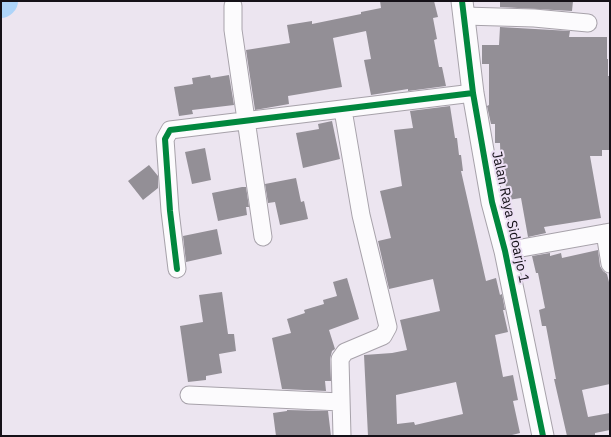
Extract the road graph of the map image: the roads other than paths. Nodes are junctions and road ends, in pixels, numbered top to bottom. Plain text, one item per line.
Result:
1 (233, 6) dead end
2 (463, 8) edge
3 (588, 23) dead end
4 (473, 93) junction
5 (343, 110) junction
6 (246, 121) junction
7 (607, 233) edge
8 (263, 237) dead end
9 (505, 251) junction
10 (610, 264) edge
11 (177, 269) dead end
12 (190, 395) dead end
13 (341, 402) junction
14 (342, 436) edge
15 (543, 436) edge

1 - 6 street
2 - 3 street
2 - 4 street, Jalan Raya Sidoarjo 1
4 - 5 street
4 - 9 street, Jalan Raya Sidoarjo 1
5 - 6 street
5 - 13 street
6 - 8 street
6 - 11 street
7 - 9 street
7 - 10 street
9 - 15 street, Jalan Raya Sidoarjo 1
12 - 13 street
13 - 14 street

